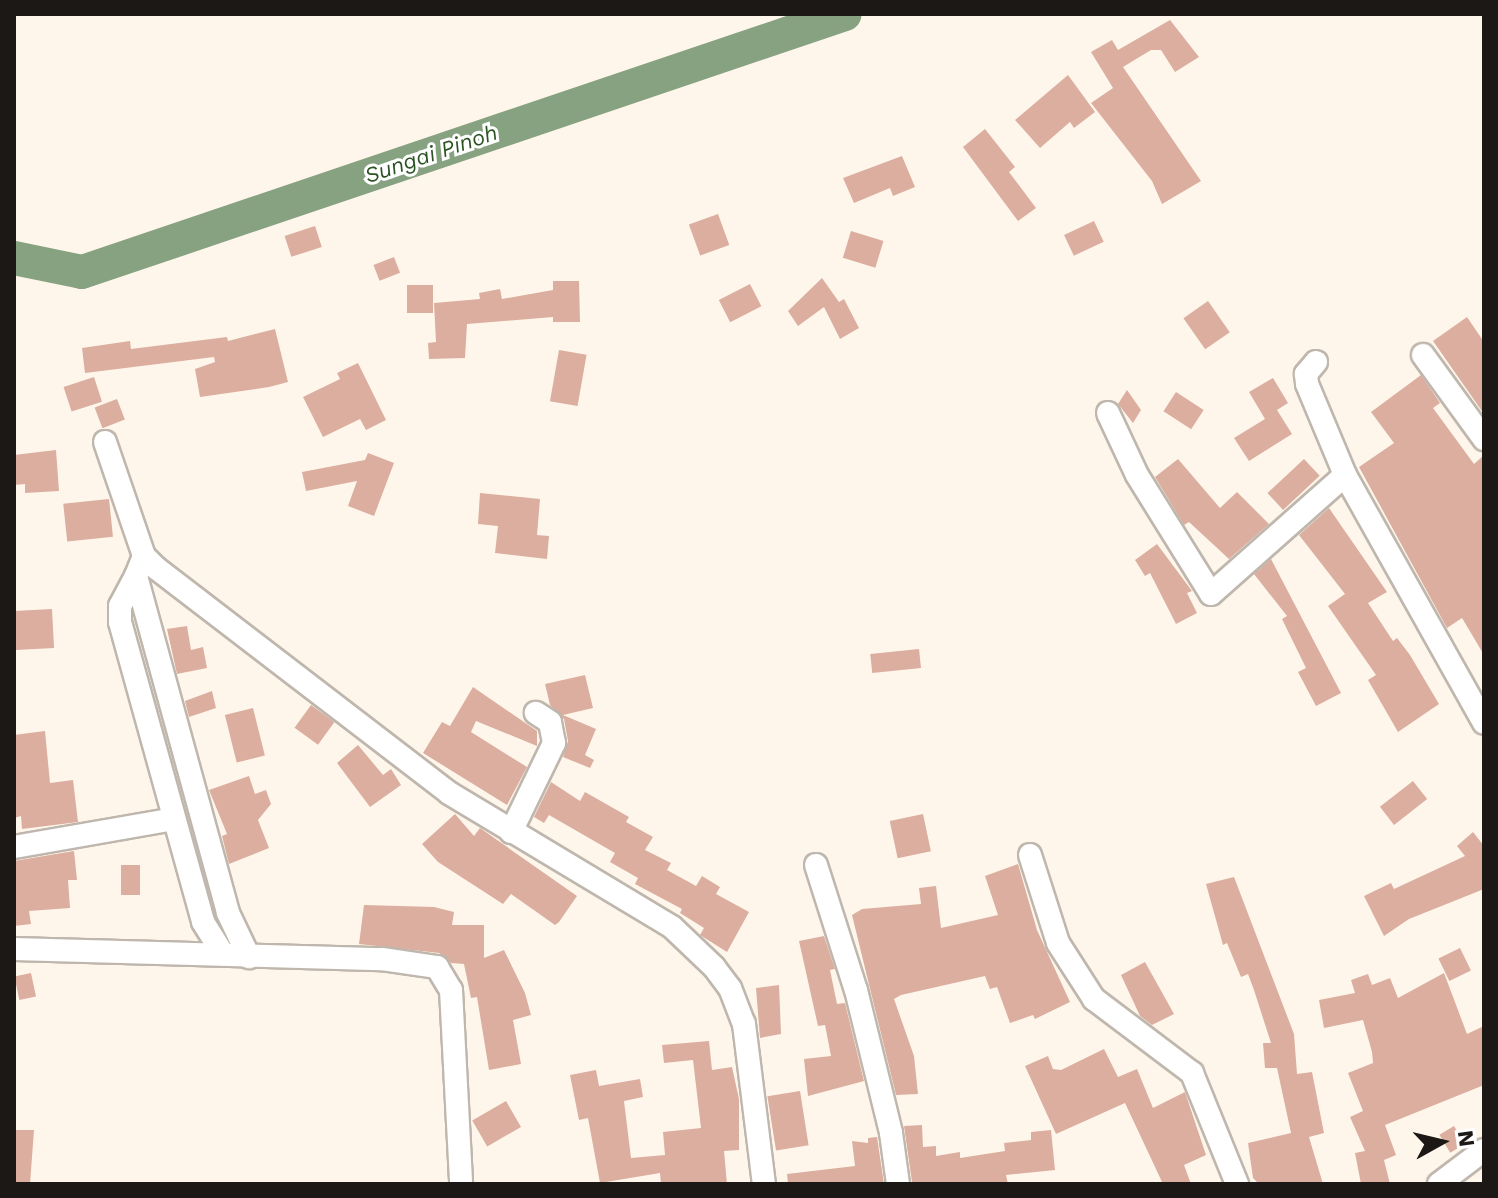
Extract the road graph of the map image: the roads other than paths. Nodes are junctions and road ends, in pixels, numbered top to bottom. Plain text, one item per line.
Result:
1 (1423, 355) dead end
2 (1316, 362) dead end
3 (1108, 413) dead end
4 (1484, 439) edge
5 (105, 442) dead end
6 (1345, 475) junction
7 (140, 566) junction
8 (536, 713) dead end
9 (1484, 723) edge
10 (174, 819) junction
11 (511, 832) junction
12 (14, 847) edge
13 (1030, 855) dead end
14 (816, 865) dead end
15 (14, 949) edge
16 (223, 954) junction
17 (249, 957) junction
18 (1484, 1150) edge
19 (461, 1184) edge
20 (764, 1184) edge
21 (898, 1184) edge
22 (1237, 1184) edge
23 (1439, 1184) edge

1 - 4 street
2 - 6 street
3 - 6 street
5 - 7 street
6 - 9 street
7 - 10 street
7 - 11 street
7 - 17 street
8 - 11 street
10 - 12 street
10 - 16 street
11 - 20 street
13 - 22 street
14 - 21 street
15 - 16 street
16 - 17 street
17 - 19 street
18 - 23 street

